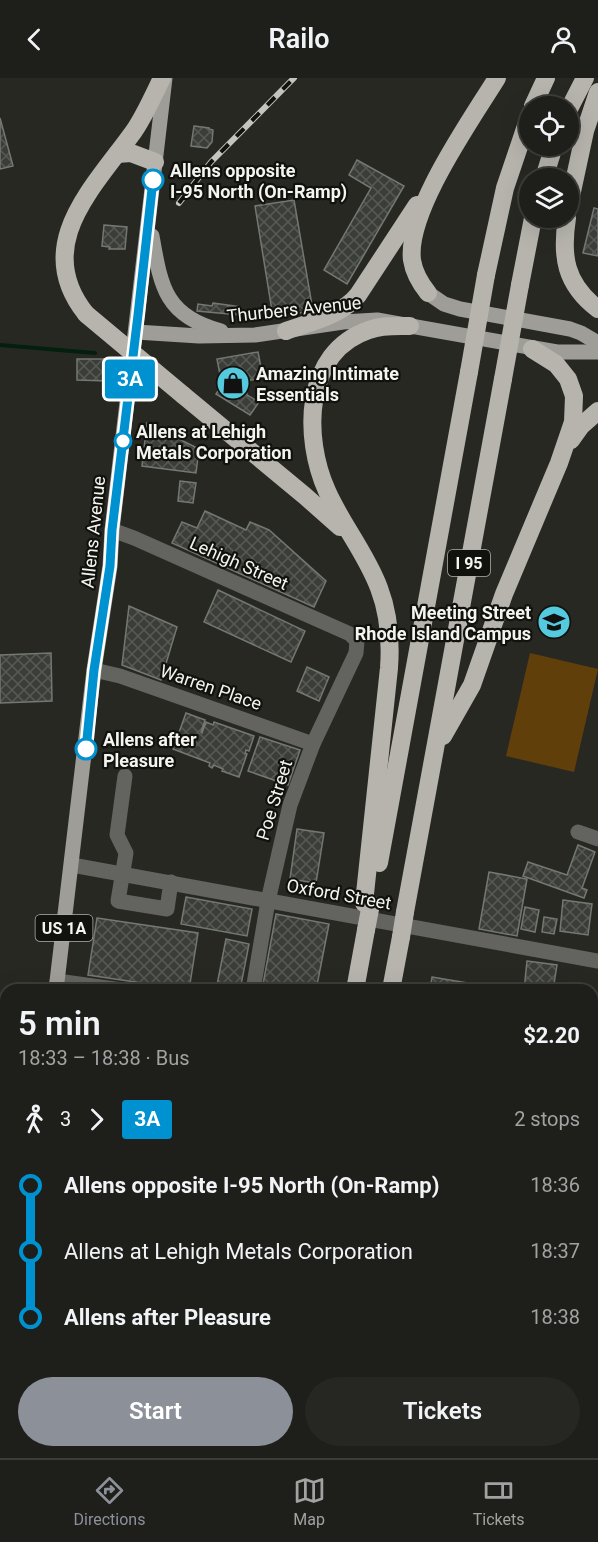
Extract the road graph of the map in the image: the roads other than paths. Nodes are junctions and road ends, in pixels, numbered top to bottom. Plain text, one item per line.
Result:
1 (164, 78) edge
2 (497, 78) edge
3 (546, 78) edge
4 (585, 78) edge
5 (598, 92) edge
6 (538, 96) edge
7 (576, 96) edge
8 (519, 147) edge
9 (117, 154) junction
10 (155, 162) junction
11 (577, 168) edge
12 (437, 177) junction
13 (148, 216) junction
14 (531, 228) edge
15 (566, 228) edge
16 (428, 293) joint
17 (598, 309) edge
18 (410, 326) junction
19 (286, 331) junction
20 (136, 332) junction
21 (239, 336) junction
22 (598, 343) edge
23 (532, 349) junction
24 (598, 352) edge
25 (598, 411) edge
26 (559, 463) junction
27 (112, 530) junction
28 (367, 560) junction
29 (350, 634) joint
30 (94, 670) junction
31 (313, 744) junction
32 (436, 748) junction
33 (124, 776) dead end
34 (578, 832) dead end
35 (598, 839) edge
36 (72, 865) junction
37 (122, 873) junction
38 (171, 882) junction
39 (268, 901) junction
40 (368, 904) junction
41 (598, 961) edge
42 (57, 984) edge
43 (253, 984) edge
44 (356, 984) edge
45 (392, 984) edge

1 - 9 highway
1 - 10 main road, Allens Avenue / US 1A
2 - 12 highway
3 - 6 highway
4 - 7 highway
5 - 11 highway
8 - 40 highway, I 95, bridge
9 - 10 highway
9 - 28 highway, bridge
10 - 13 main road, Allens Avenue / US 1A
12 - 16 highway
12 - 19 highway
13 - 20 main road, Allens Avenue / US 1A
13 - 21 main road
14 - 32 highway, I 95, bridge
15 - 17 highway
16 - 22 main road
18 - 19 main road, Thurbers Avenue
18 - 23 main road, Thurbers Avenue
18 - 28 highway
19 - 21 main road, Thurbers Avenue
20 - 21 main road, Thurbers Avenue
20 - 27 main road, Allens Avenue / US 1A
23 - 24 main road, Thurbers Avenue
23 - 26 highway
25 - 26 highway
26 - 32 highway
27 - 29 street, Lehigh Street
27 - 30 main road, Allens Avenue / US 1A
28 - 40 highway
29 - 31 street, Poe Street
30 - 31 street, Warren Place
30 - 36 main road, Allens Avenue / US 1A
31 - 39 street, Poe Street
32 - 45 highway, I 95, bridge
33 - 37 street
34 - 35 street
36 - 37 street, Oxford Street
36 - 42 main road, Allens Avenue / US 1A
37 - 38 street, Oxford Street
37 - 38 street
38 - 39 street, Oxford Street
39 - 41 street, Oxford Street
39 - 43 street, Poe Street
40 - 44 highway, I 95, bridge

